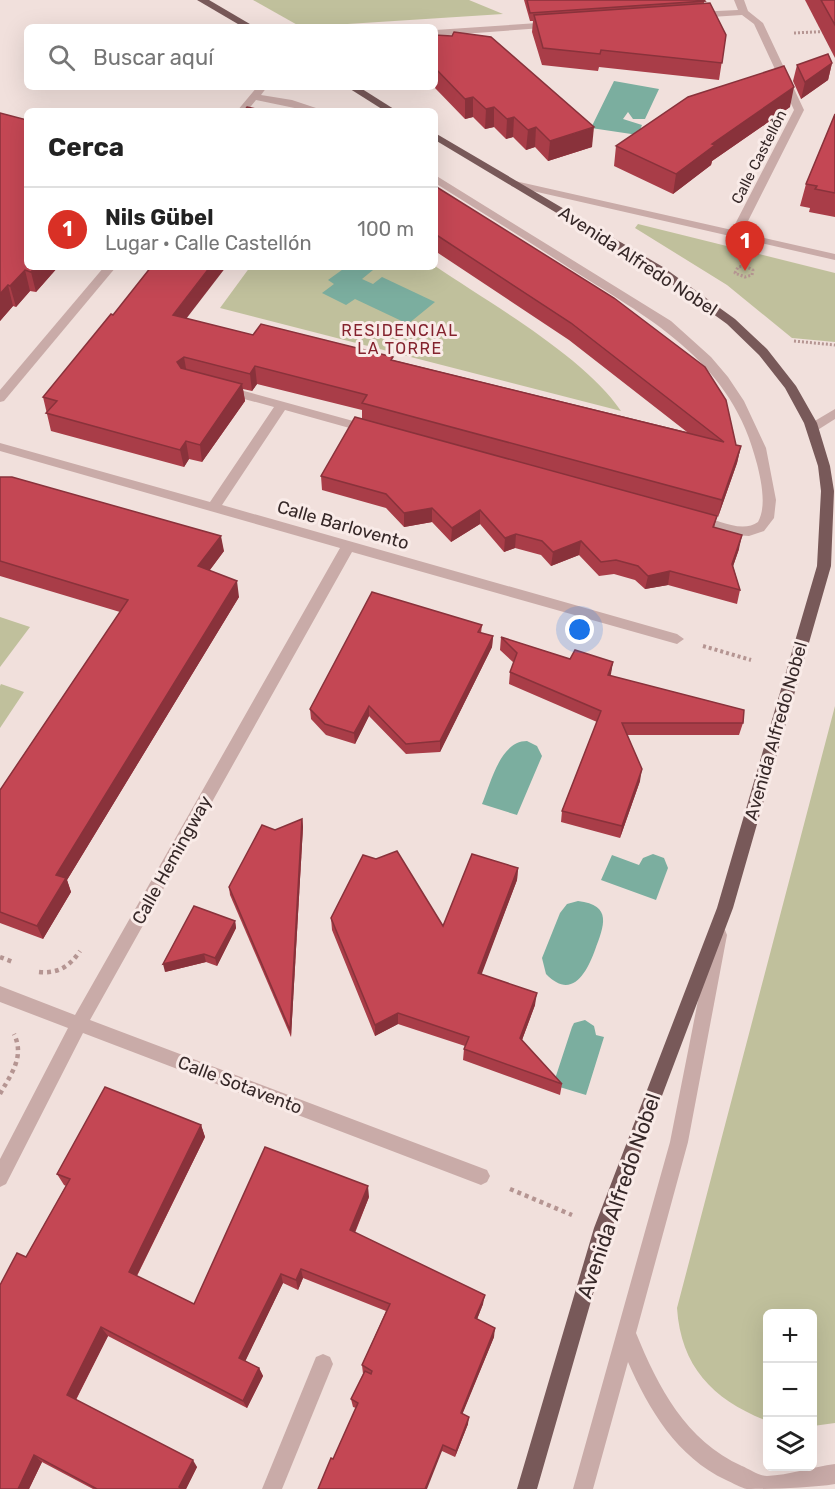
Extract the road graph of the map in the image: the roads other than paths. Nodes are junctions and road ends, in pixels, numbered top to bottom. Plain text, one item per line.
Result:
1 (202, 0) edge
2 (739, 0) edge
3 (744, 12) junction
4 (685, 16) edge
5 (245, 24) edge
6 (566, 24) edge
7 (438, 33) edge
8 (260, 90) edge
9 (357, 90) edge
10 (254, 97) junction
11 (245, 108) edge
12 (310, 108) edge
13 (387, 108) edge
14 (438, 138) edge
15 (438, 180) edge
16 (515, 184) junction
17 (736, 234) junction
18 (835, 257) edge
19 (107, 270) edge
20 (209, 386) edge
21 (0, 398) edge
22 (282, 405) junction
23 (835, 413) edge
24 (812, 428) junction
25 (385, 434) edge
26 (0, 447) edge
27 (214, 507) junction
28 (683, 515) edge
29 (349, 545) junction
30 (677, 639) road end
31 (724, 908) junction
32 (0, 994) edge
33 (80, 1024) junction
34 (481, 1176) road end
35 (0, 1178) edge
36 (626, 1334) junction
37 (323, 1364) dead end
38 (835, 1474) edge
39 (757, 1487) edge
40 (272, 1489) edge
41 (527, 1489) edge
42 (583, 1489) edge

1 - 5 main road
2 - 3 street, Calle Castellón
3 - 4 street
3 - 17 street, Calle Castellón
6 - 7 street
8 - 10 street
9 - 13 main road
10 - 11 street
10 - 12 street
14 - 16 main road, Avenida Alfredo Nobel
15 - 28 street
16 - 17 street
16 - 24 main road, Avenida Alfredo Nobel
17 - 18 street
19 - 21 street
20 - 22 street
22 - 25 street
22 - 27 street
23 - 24 street
24 - 31 main road, Avenida Alfredo Nobel
26 - 27 street, Calle Barlovento
27 - 29 street, Calle Barlovento
29 - 30 street, Calle Barlovento
29 - 33 street, Calle Hemingway
31 - 36 street, Avenida Alfredo Nobel
31 - 41 main road, Avenida Alfredo Nobel
32 - 33 street, Calle Sotavento
33 - 34 street, Calle Sotavento
33 - 35 street, Calle Hemingway
36 - 39 street
36 - 42 street, Avenida Alfredo Nobel
37 - 40 street
38 - 39 street

